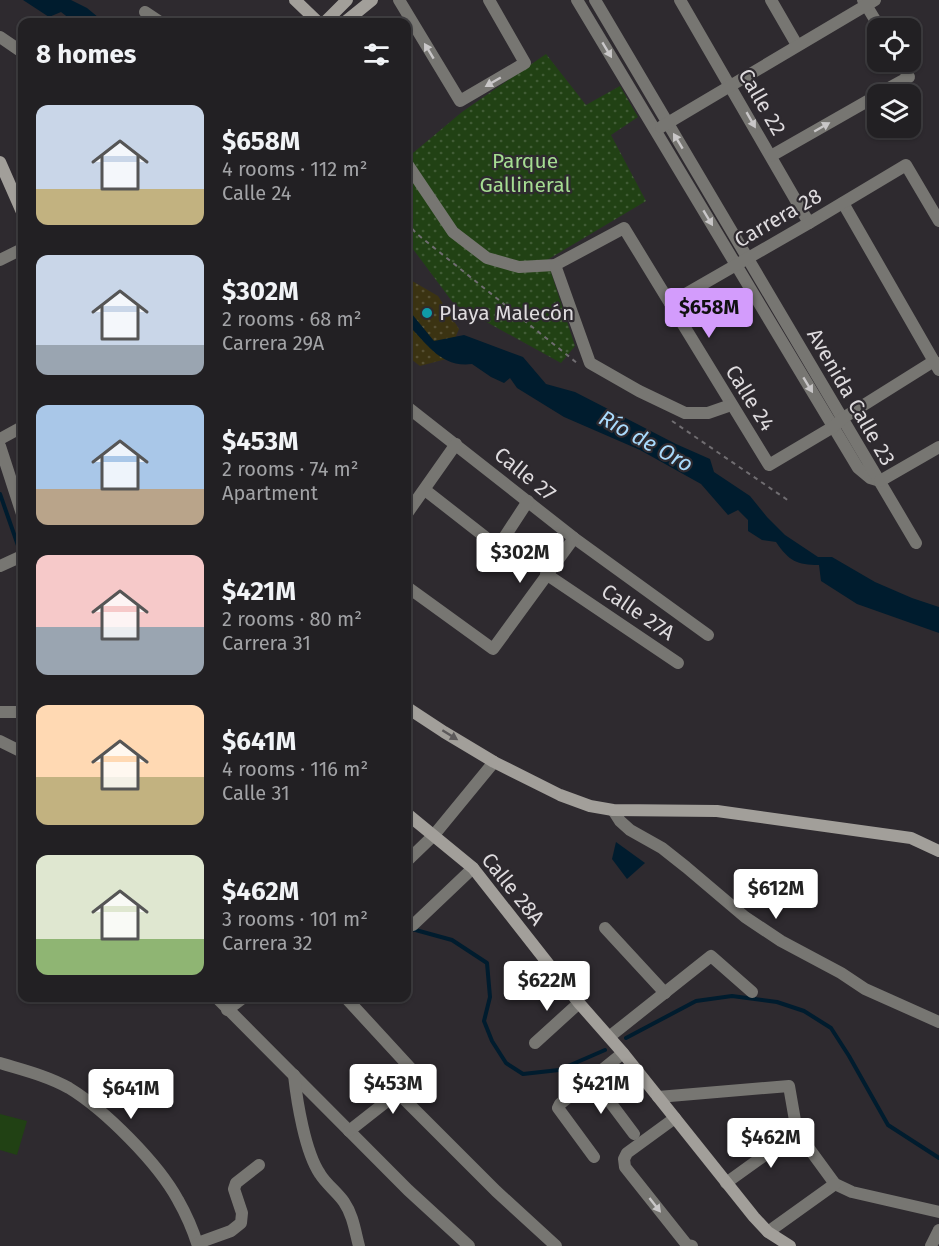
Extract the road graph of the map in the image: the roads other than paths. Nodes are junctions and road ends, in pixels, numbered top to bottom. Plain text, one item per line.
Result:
1 (296, 0) edge
2 (347, 0) edge
3 (372, 0) edge
4 (399, 0) edge
5 (489, 0) edge
6 (578, 0) edge
7 (595, 0) edge
8 (680, 0) edge
9 (771, 0) edge
10 (868, 2) edge
11 (145, 12) dead end
12 (154, 18) edge
13 (314, 18) edge
14 (329, 18) edge
15 (350, 18) edge
16 (410, 18) edge
17 (875, 18) edge
18 (411, 20) edge
19 (0, 37) edge
20 (797, 45) junction
21 (18, 49) edge
22 (906, 72) edge
23 (730, 84) junction
24 (897, 84) edge
25 (867, 101) edge
26 (668, 123) junction
27 (656, 130) junction
28 (771, 156) junction
29 (0, 162) edge
30 (411, 169) edge
31 (18, 203) edge
32 (843, 203) junction
33 (939, 221) edge
34 (809, 223) junction
35 (18, 251) edge
36 (748, 258) junction
37 (0, 260) edge
38 (555, 265) junction
39 (736, 265) junction
40 (670, 303) junction
41 (937, 366) edge
42 (731, 405) junction
43 (411, 410) edge
44 (843, 418) junction
45 (833, 427) junction
46 (18, 429) edge
47 (0, 439) edge
48 (456, 444) junction
49 (0, 446) edge
50 (939, 447) edge
51 (880, 481) junction
52 (425, 490) junction
53 (528, 501) junction
54 (18, 502) edge
55 (411, 508) edge
56 (574, 538) junction
57 (916, 543) dead end
58 (546, 574) junction
59 (411, 590) edge
60 (708, 635) dead end
61 (678, 663) dead end
62 (411, 710) edge
63 (0, 712) edge
64 (18, 712) edge
65 (0, 741) edge
66 (18, 750) edge
67 (494, 762) junction
68 (613, 810) junction
69 (411, 817) edge
70 (434, 835) junction
71 (939, 851) edge
72 (411, 857) edge
73 (472, 868) junction
74 (411, 923) edge
75 (605, 928) dead end
76 (752, 992) dead end
77 (665, 993) junction
78 (221, 1002) edge
79 (238, 1002) edge
80 (350, 1002) edge
81 (579, 1003) junction
82 (228, 1010) junction
83 (939, 1022) edge
84 (609, 1037) junction
85 (535, 1043) dead end
86 (623, 1053) junction
87 (0, 1063) edge
88 (294, 1076) junction
89 (592, 1078) junction
90 (397, 1092) junction
91 (658, 1096) junction
92 (675, 1118) junction
93 (349, 1131) junction
94 (797, 1131) junction
95 (634, 1134) dead end
96 (594, 1156) dead end
97 (258, 1165) dead end
98 (726, 1183) junction
99 (835, 1184) junction
100 (939, 1212) edge
101 (939, 1230) edge
102 (768, 1232) junction
103 (198, 1245) edge
104 (359, 1246) edge
105 (469, 1246) edge
106 (556, 1246) edge
107 (692, 1246) edge
108 (790, 1246) edge
109 (931, 1246) edge

1 - 13 street
2 - 14 street
3 - 15 street
16 -> 4 street
5 -> 18 street
6 -> 27 street, Avenida Calle 23
7 - 26 street, Avenida Calle 23
8 - 23 street, Calle 22
9 - 20 street
10 - 17 street
10 - 20 street
11 - 12 street
19 - 21 street
20 - 23 street
22 - 24 street
23 - 26 street
23 -> 28 street, Calle 22
28 -> 25 street
26 - 27 street
36 -> 26 street, Avenida Calle 23
27 -> 39 street, Avenida Calle 23
28 - 34 street, Calle 22
29 - 31 street
30 - 38 street
32 - 33 street, Carrera 28
32 - 34 street, Carrera 28
32 - 41 street
34 - 36 street, Carrera 28
35 - 37 street
36 - 39 street, Carrera 28
36 - 44 street, Avenida Calle 23
38 - 40 street, Calle 24
38 - 42 street
39 - 40 street, Carrera 28
39 -> 45 street, Avenida Calle 23
40 - 42 street, Calle 24
41 - 44 street
42 - 45 street, Calle 24
43 - 48 street, Calle 27
44 - 45 street
44 - 51 street, Avenida Calle 23
45 - 51 street, Avenida Calle 23
46 - 47 street
48 - 52 street
48 - 53 street, Calle 27
49 - 54 street
50 - 51 street
51 - 57 street
52 - 53 street
52 - 55 street
53 - 56 street, Calle 27
56 - 58 street
56 - 60 street, Calle 27
58 - 59 street
58 - 61 street, Calle 27A
62 -> 67 street
63 - 64 street
65 - 66 street
67 - 68 street
67 - 70 street
68 - 71 street
68 - 83 street
69 - 70 street, Calle 28A
70 - 72 street
70 - 73 street, Calle 28A
73 - 74 street
73 - 81 street, Calle 28A
75 - 77 street
76 - 77 street
77 - 84 street
78 - 82 street
79 - 82 street
80 - 90 street
81 - 84 street, Calle 28A
81 - 85 street
82 - 88 street
84 - 86 street, Calle 28A
86 - 89 street
86 - 91 street, Calle 28A
87 - 103 street
88 - 93 street
88 - 104 street
89 - 95 street
89 - 96 street
90 - 93 street
90 - 106 street
91 - 92 street, Calle 28A
91 - 94 street
92 - 98 street, Calle 28A
92 -> 107 street
93 - 105 street
94 - 98 street
94 - 99 street
97 - 103 street
98 - 102 street, Calle 28A
99 - 100 street
99 - 102 street
101 - 109 street
102 - 108 street, Calle 28A

